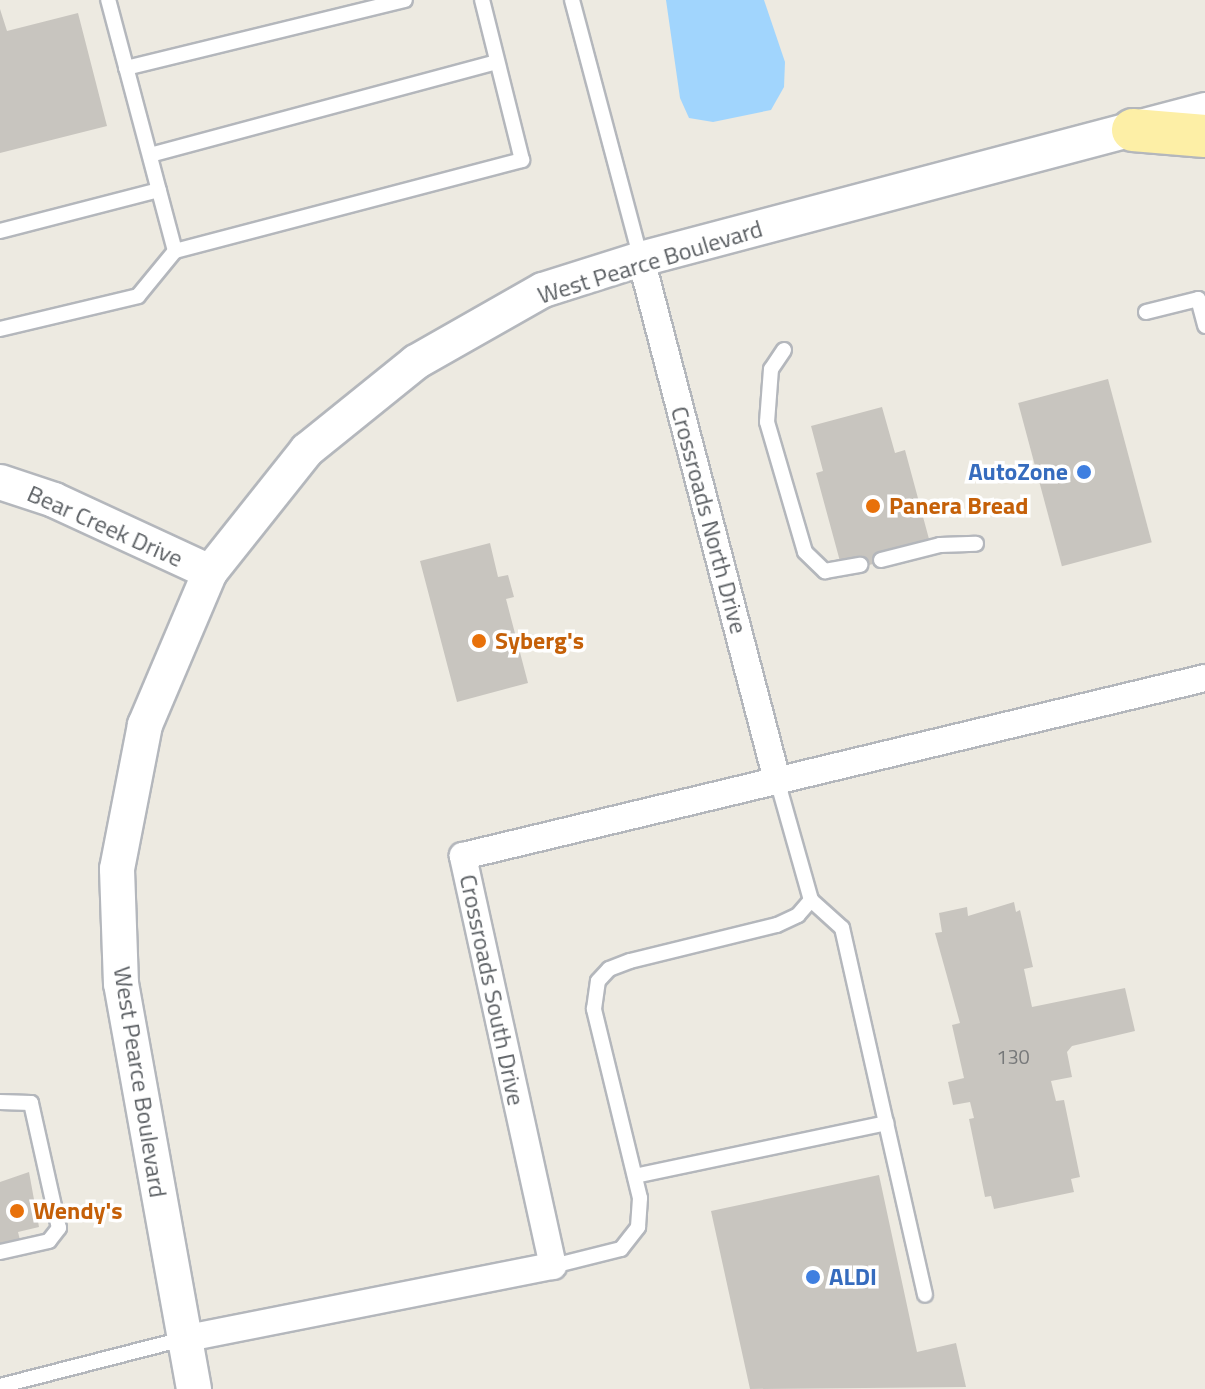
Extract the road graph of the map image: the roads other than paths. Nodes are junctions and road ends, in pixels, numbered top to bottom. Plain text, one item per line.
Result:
1 (108, 0) edge
2 (405, 0) edge
3 (482, 0) edge
4 (572, 0) edge
5 (497, 62) junction
6 (126, 68) junction
7 (1205, 110) edge
8 (1133, 130) junction
9 (1205, 136) edge
10 (150, 155) junction
11 (159, 190) junction
12 (0, 231) edge
13 (175, 251) junction
14 (641, 259) junction
15 (1201, 298) edge
16 (1146, 312) dead end
17 (1205, 326) edge
18 (0, 329) edge
19 (784, 350) dead end
20 (0, 482) edge
21 (976, 544) dead end
22 (881, 560) dead end
23 (860, 565) dead end
24 (210, 572) junction
25 (1205, 678) edge
26 (777, 780) junction
27 (811, 900) junction
28 (0, 1102) edge
29 (886, 1123) junction
30 (635, 1176) junction
31 (0, 1252) edge
32 (553, 1266) junction
33 (925, 1295) dead end
34 (183, 1339) junction
35 (0, 1386) edge
36 (194, 1389) edge

1 - 6 lane
2 - 6 lane
3 - 5 lane
4 - 14 lane
5 - 10 lane
5 - 13 lane
6 - 10 lane
7 - 8 street, West Pearce Boulevard
8 - 9 main road
8 - 14 street, West Pearce Boulevard
10 - 11 lane
11 - 12 lane
11 - 13 lane
13 - 18 lane
14 - 24 street, West Pearce Boulevard
14 - 26 street, Crossroads North Drive
15 - 16 lane
15 - 17 lane
19 - 23 lane
20 - 24 street, Bear Creek Drive
21 - 22 lane
24 - 34 street, West Pearce Boulevard
25 - 26 street, Crossroads South Drive
26 - 27 lane
26 - 32 street, Crossroads South Drive
27 - 29 lane
27 - 30 lane
28 - 31 lane
29 - 30 lane
29 - 33 lane
30 - 32 lane
32 - 34 street
34 - 35 lane
34 - 36 street, West Pearce Boulevard

